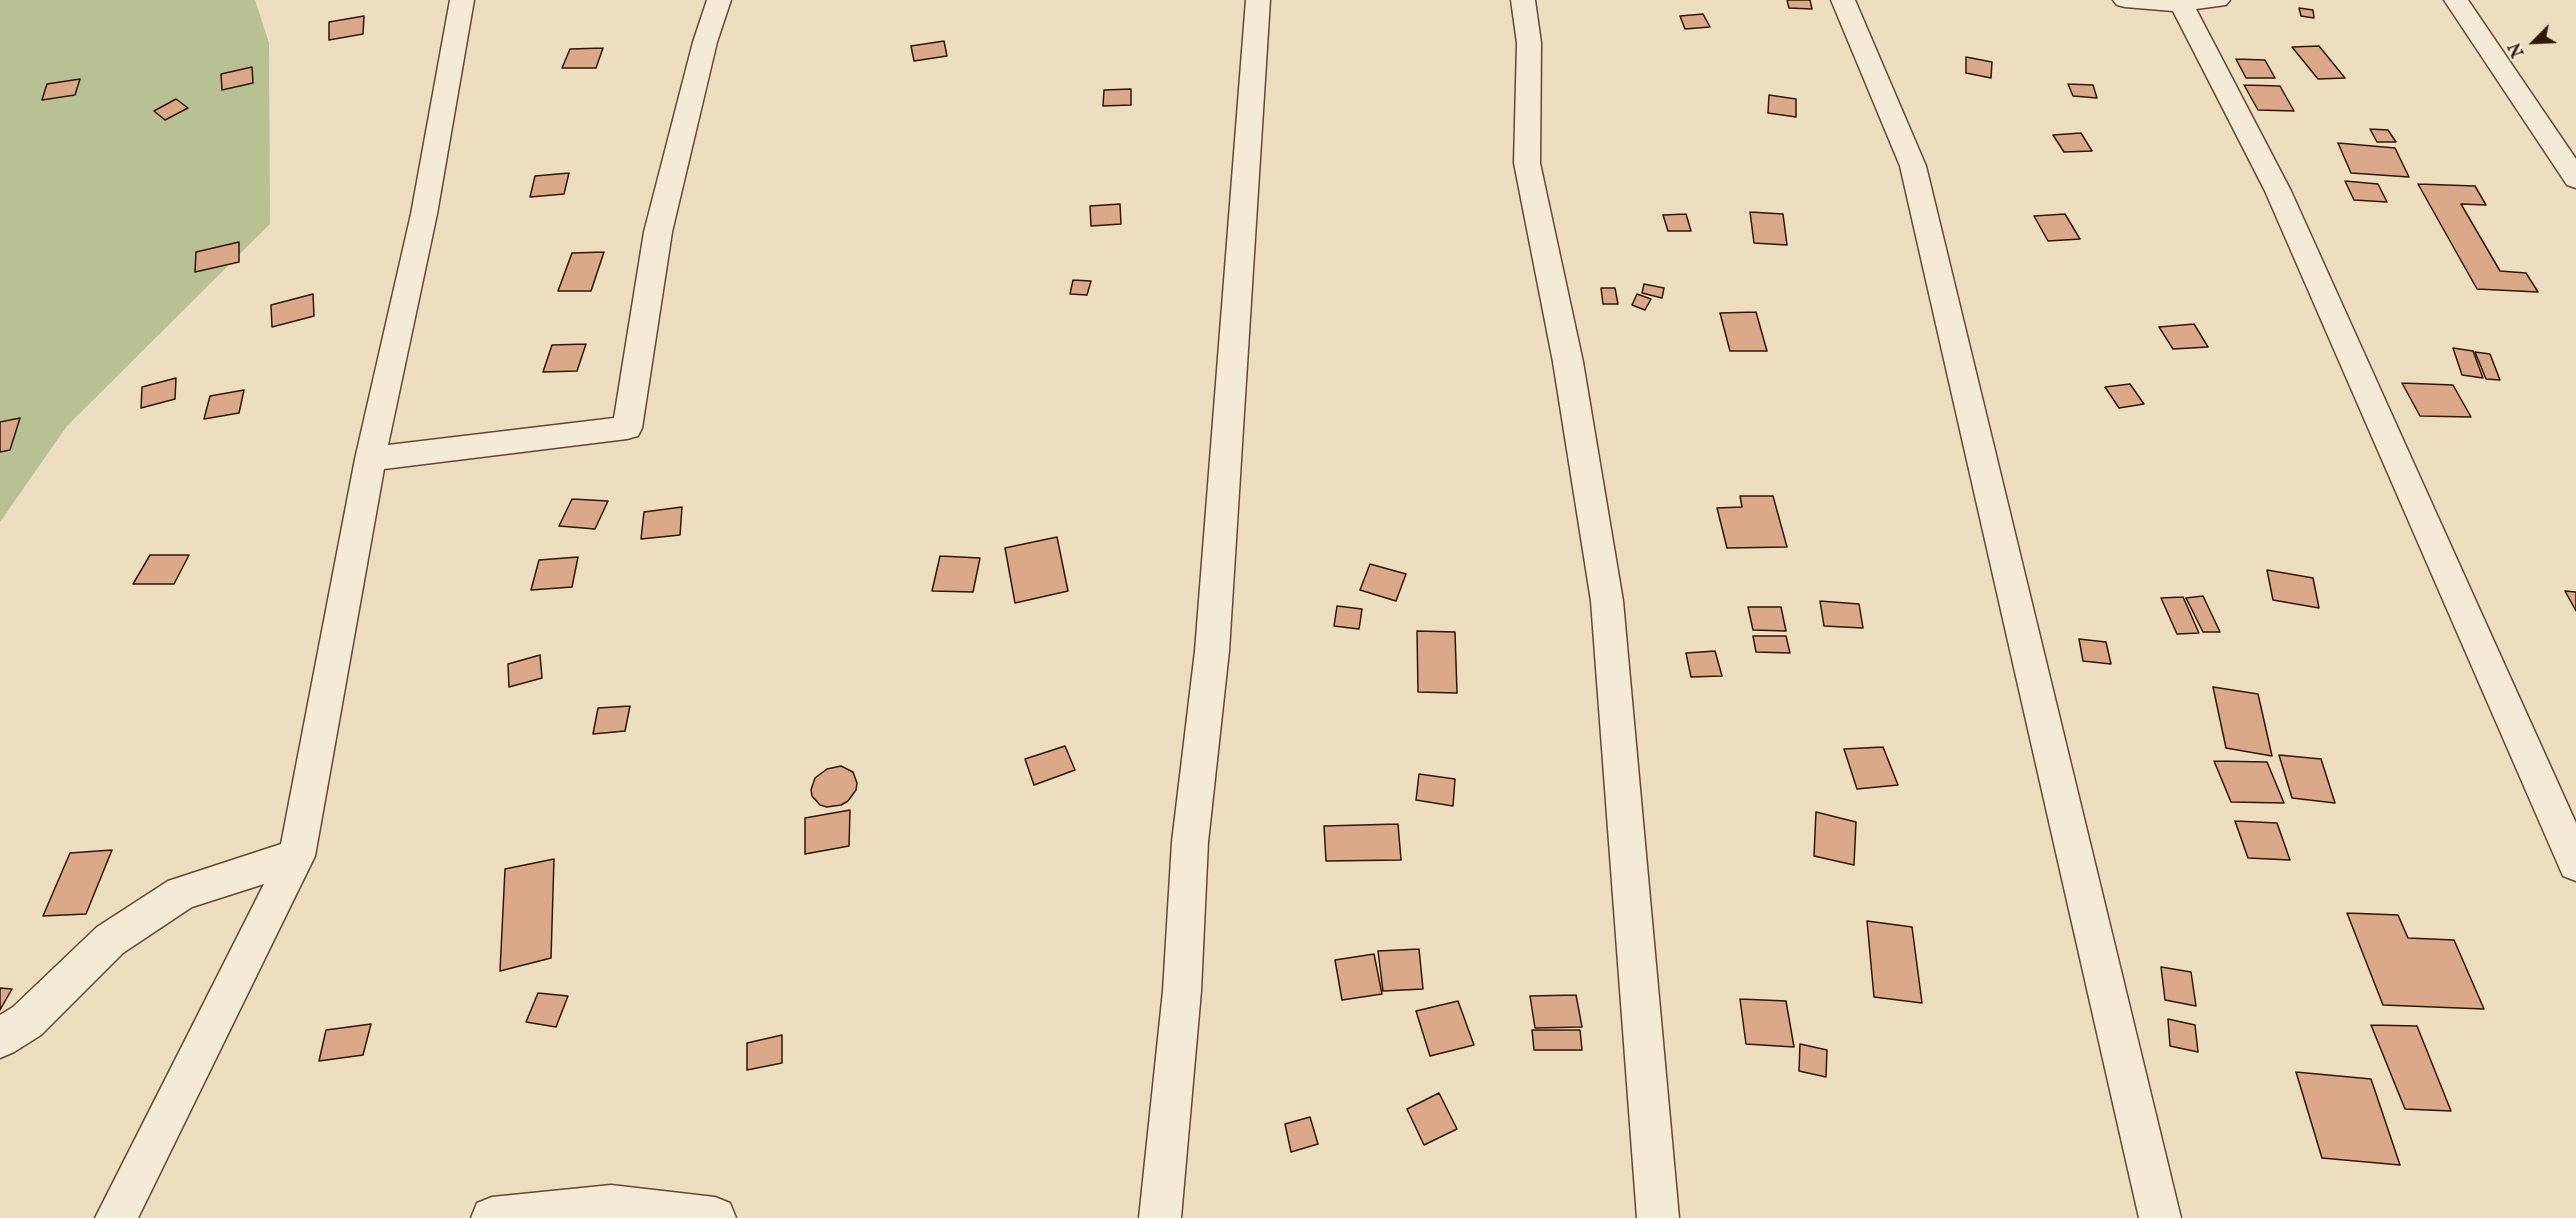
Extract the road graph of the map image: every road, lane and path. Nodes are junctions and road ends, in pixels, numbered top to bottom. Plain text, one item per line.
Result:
1 (462, 0) edge
2 (719, 0) edge
3 (1258, 0) edge
4 (1523, 0) edge
5 (1843, 0) edge
6 (2125, 0) edge
7 (2218, 0) edge
8 (2456, 0) edge
9 (2179, 2) edge
10 (2576, 179) edge
11 (370, 459) junction
12 (297, 856) junction
13 (2576, 864) edge
14 (0, 1038) edge
15 (116, 1218) edge
16 (492, 1218) edge
17 (715, 1218) edge
18 (1160, 1218) edge
19 (1658, 1218) edge
20 (2160, 1218) edge

1 - 11 street
2 - 11 street
3 - 18 street
4 - 19 street
5 - 20 street
6 - 9 street
7 - 9 street
8 - 10 street
9 - 13 street
11 - 12 street
12 - 14 street
12 - 15 street
16 - 17 street

